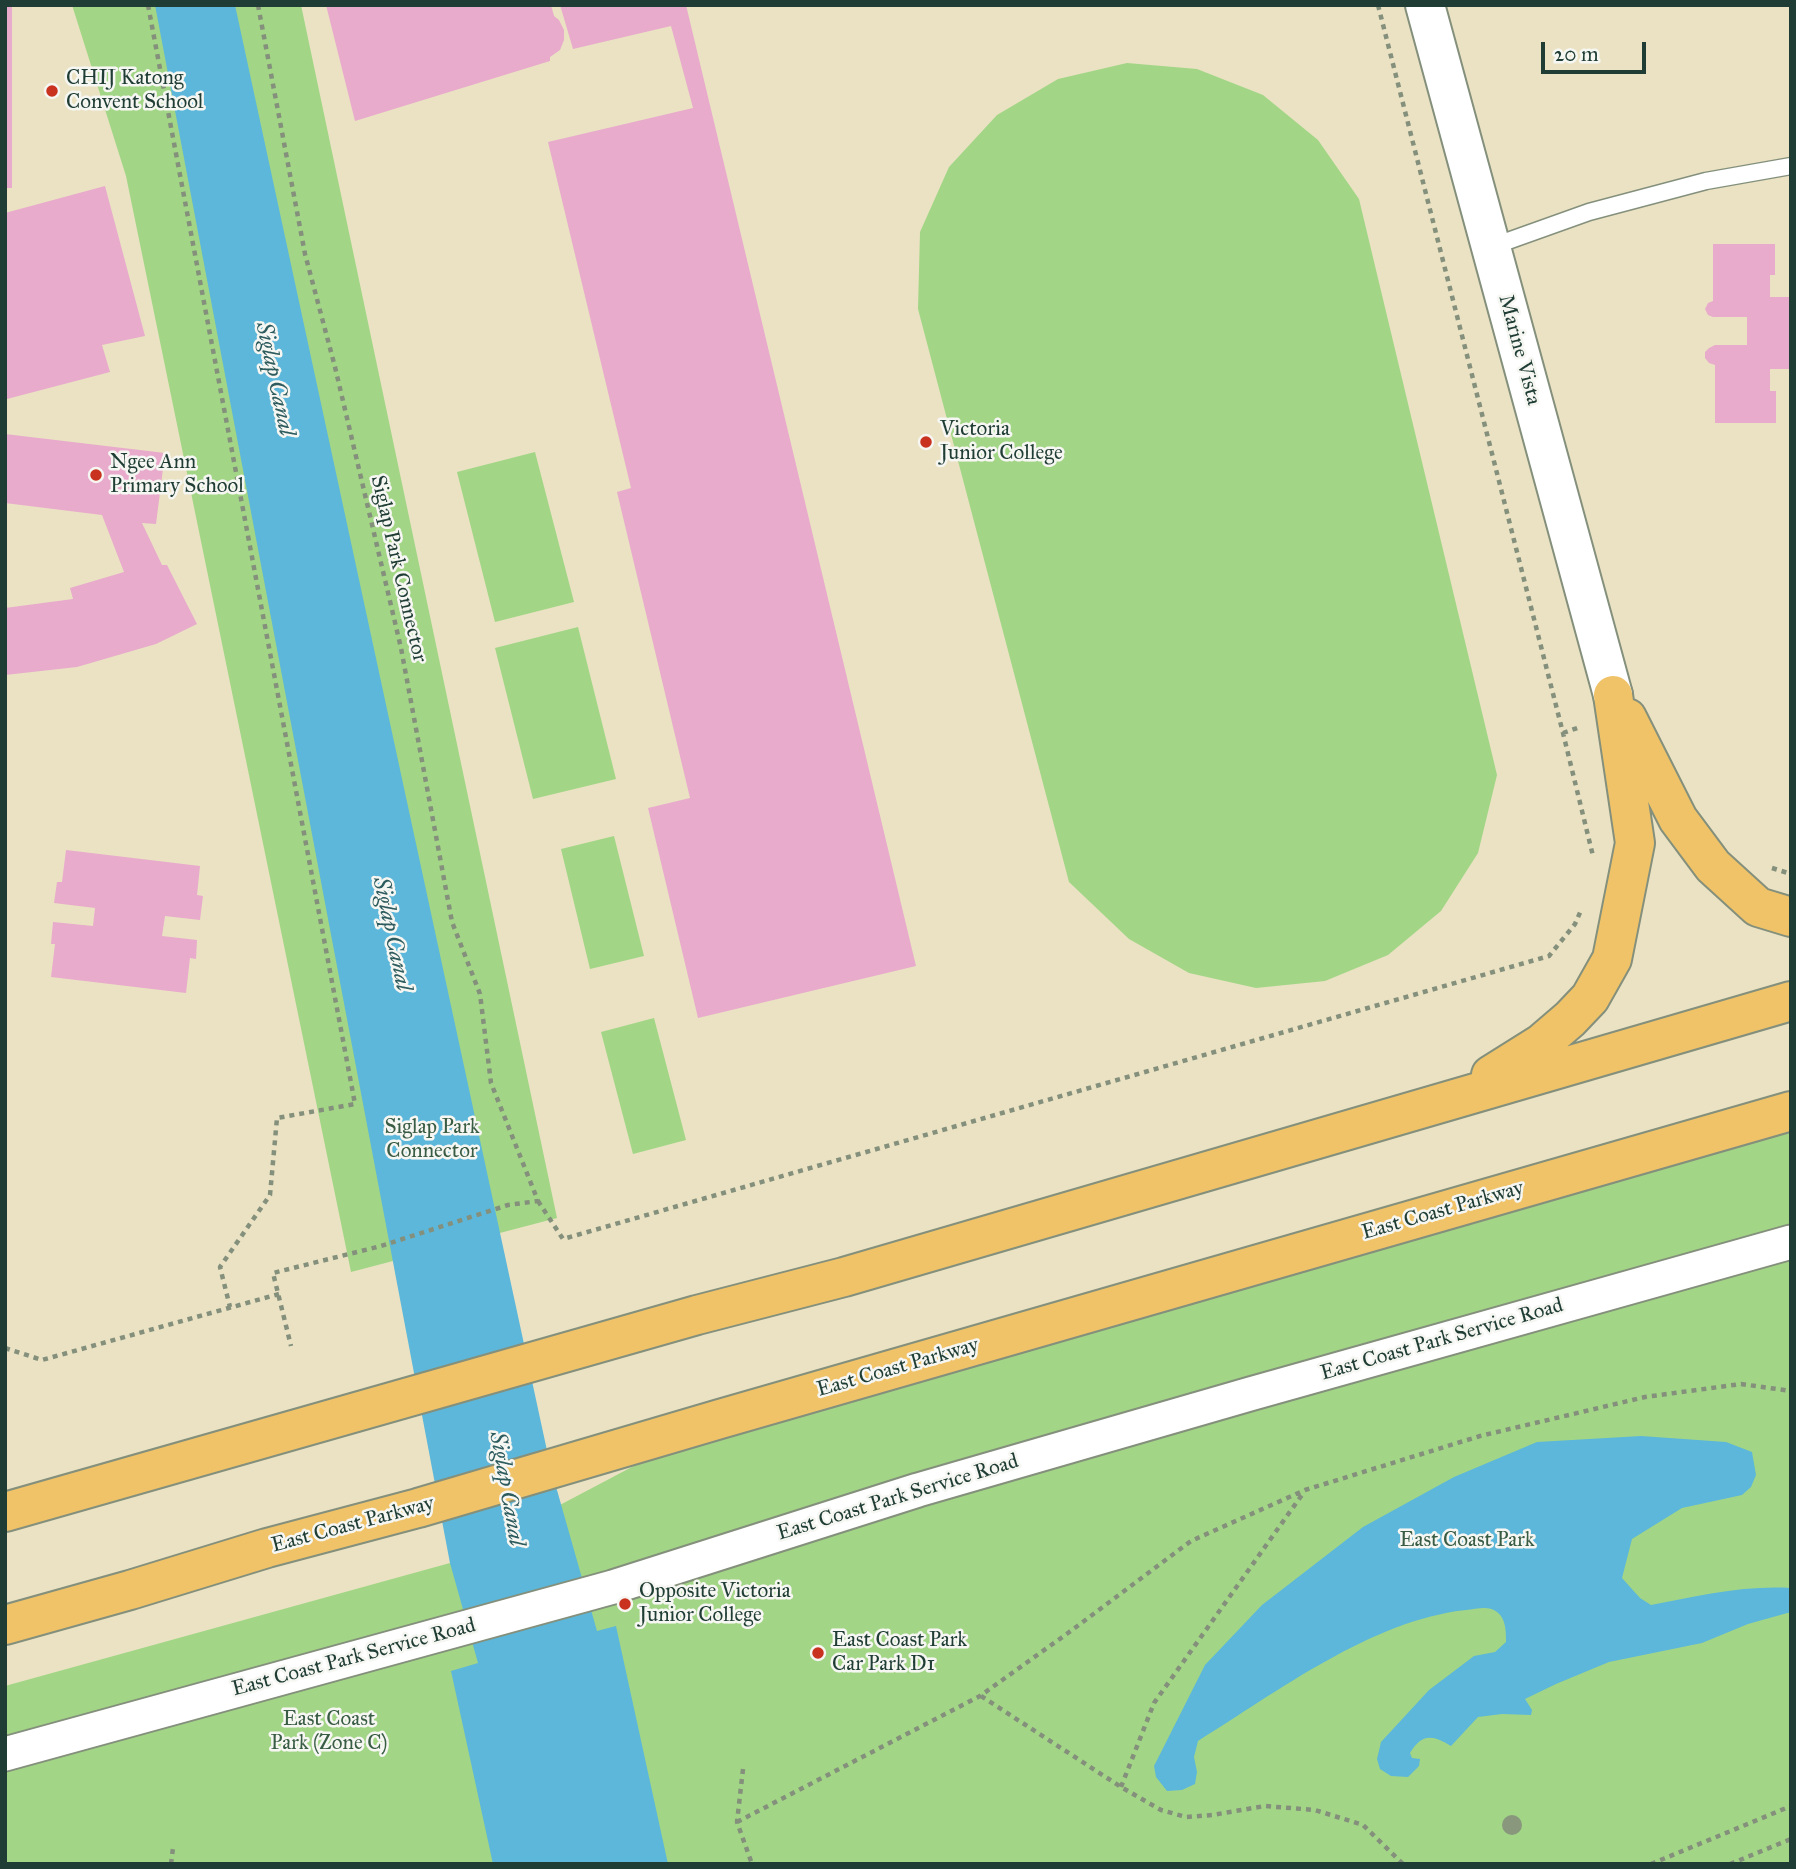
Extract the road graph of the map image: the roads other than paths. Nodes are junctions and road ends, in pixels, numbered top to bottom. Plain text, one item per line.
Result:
1 (1425, 5) edge
2 (1791, 166) edge
3 (1491, 247) junction
4 (1613, 695) junction
5 (1791, 917) edge
6 (1791, 1001) edge
7 (1447, 1101) junction
8 (1791, 1111) edge
9 (1791, 1242) edge
10 (5, 1512) edge
11 (5, 1625) edge
12 (5, 1754) edge

1 - 3 street, Marine Vista
2 - 3 lane
3 - 4 street, Marine Vista
4 - 5 highway
4 - 7 highway
6 - 7 highway
7 - 10 highway
8 - 11 highway, East Coast Parkway
9 - 12 street, East Coast Park Service Road

